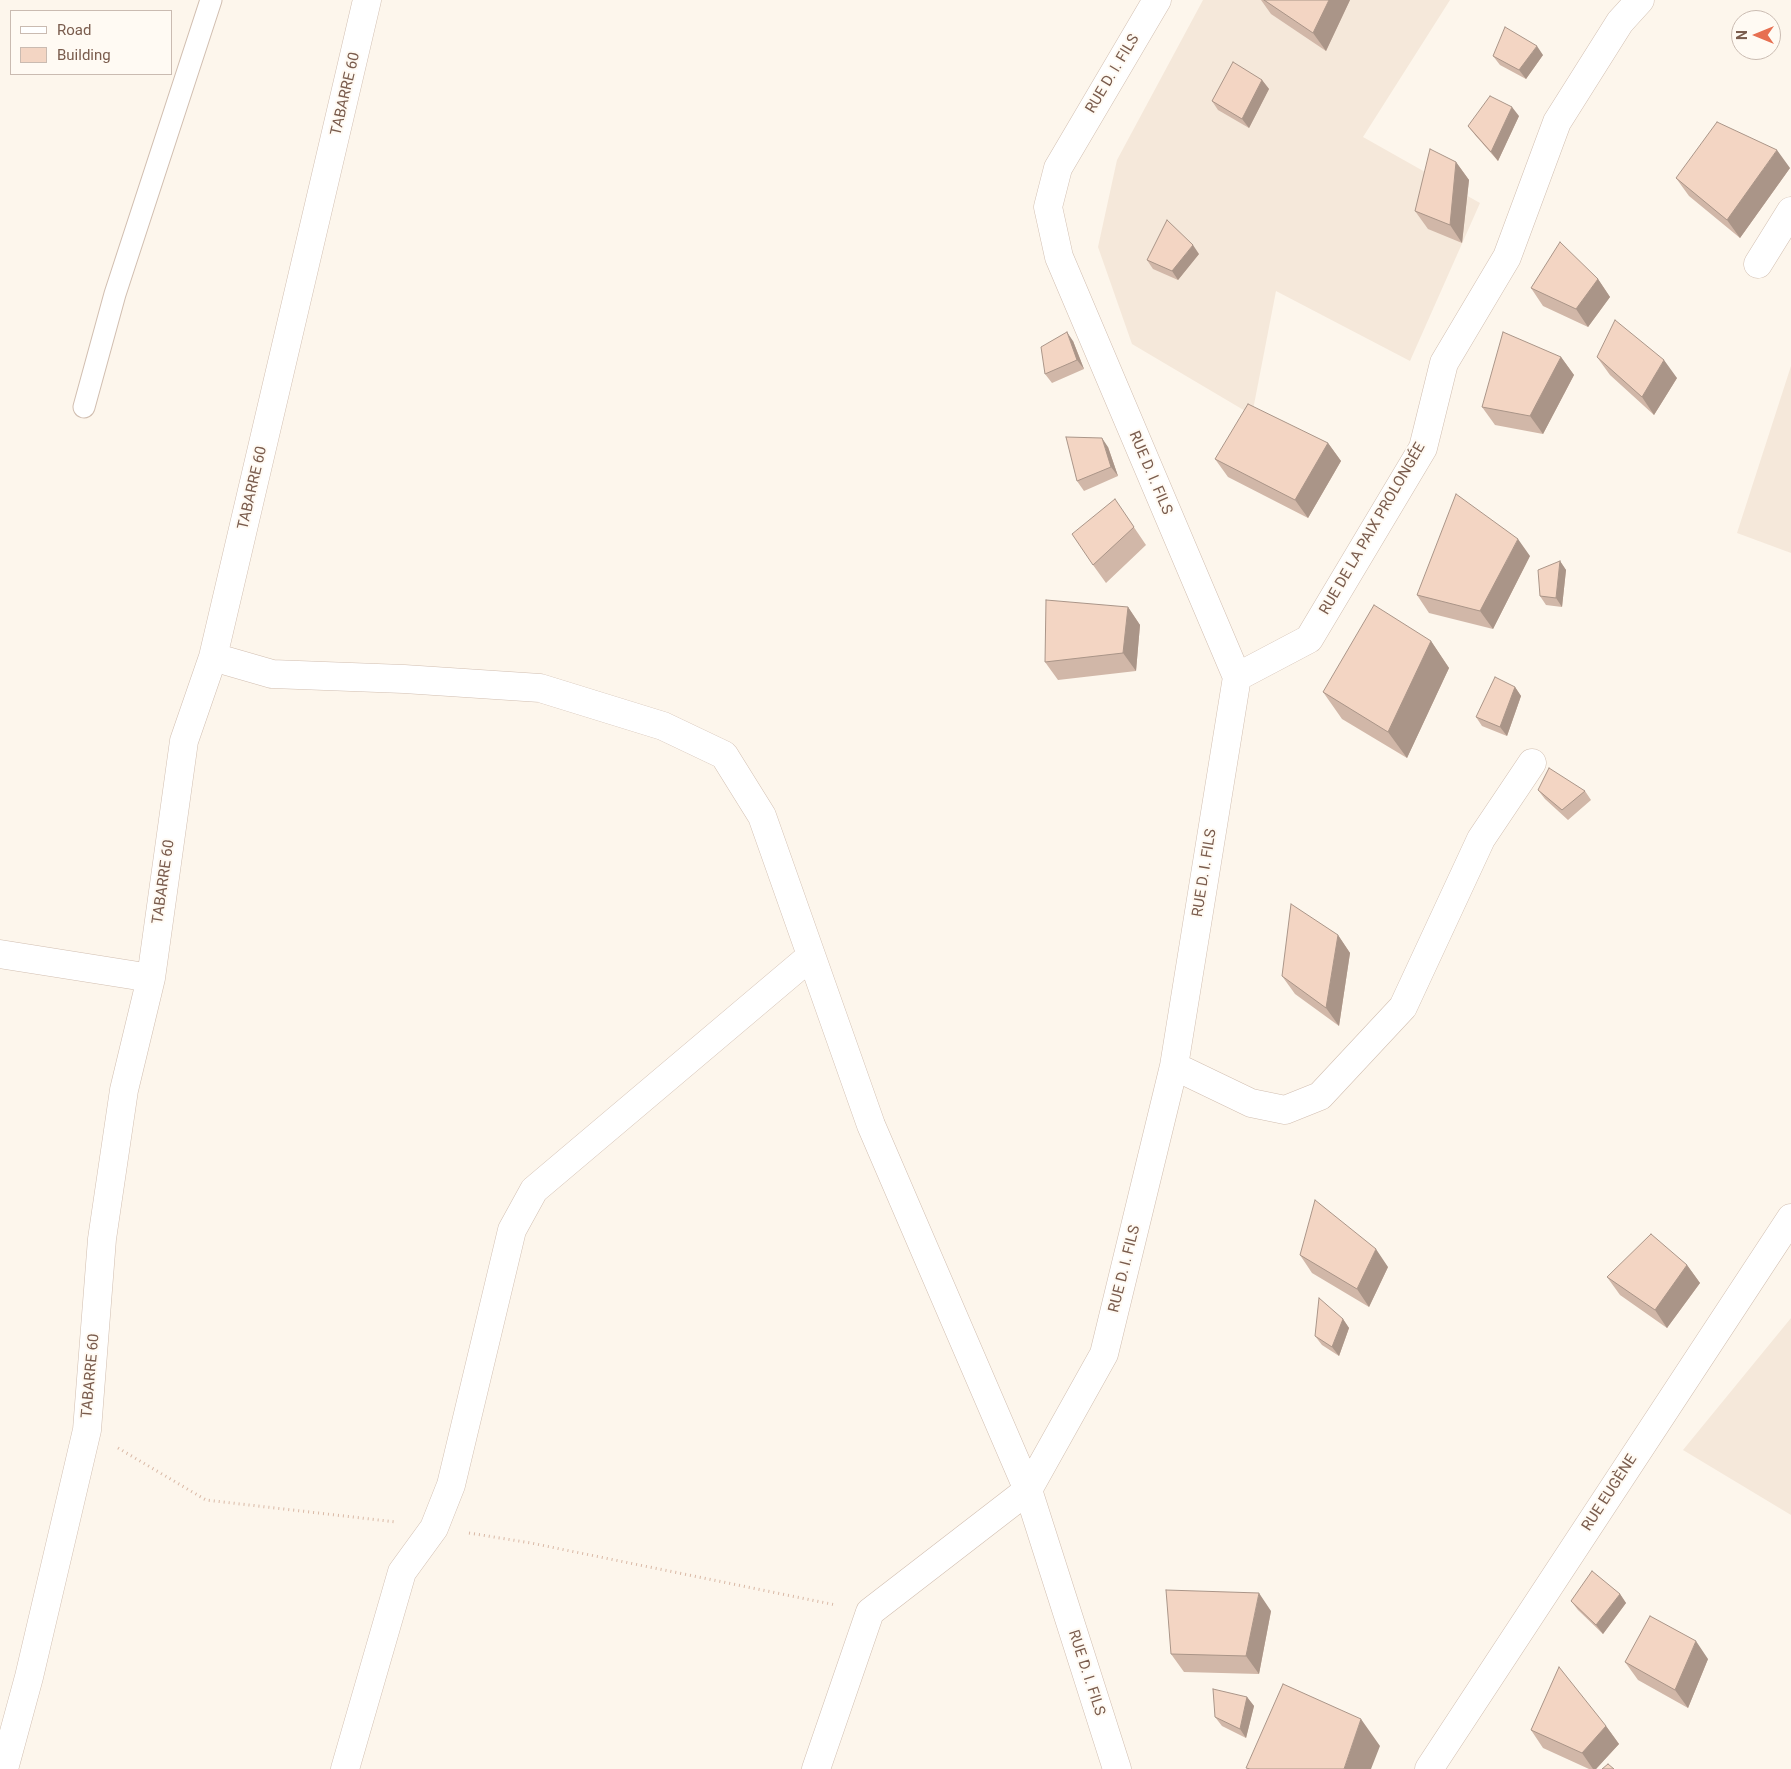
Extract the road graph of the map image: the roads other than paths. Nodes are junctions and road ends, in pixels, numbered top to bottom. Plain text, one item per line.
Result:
1 (211, 0) edge
2 (367, 0) edge
3 (1158, 0) edge
4 (1640, 0) edge
5 (1791, 211) edge
6 (1758, 264) dead end
7 (84, 407) dead end
8 (213, 657) junction
9 (1237, 677) junction
10 (1532, 763) dead end
11 (0, 954) edge
12 (811, 956) junction
13 (150, 978) junction
14 (1174, 1066) junction
15 (1791, 1218) edge
16 (1028, 1490) junction
17 (4, 1769) edge
18 (345, 1769) edge
19 (816, 1769) edge
20 (1117, 1769) edge
21 (1429, 1769) edge

1 - 7 lane
2 - 8 street, TABARRE 60
3 - 9 street, RUE D. I. FILS
4 - 9 street, RUE DE LA PAIX PROLONGÉE
5 - 6 street
8 - 12 street
8 - 13 street, TABARRE 60
9 - 14 street, RUE D. I. FILS
10 - 14 street
11 - 13 street
12 - 16 street
12 - 18 street
13 - 17 street, TABARRE 60
14 - 16 street, RUE D. I. FILS
15 - 21 street, RUE EUGÈNE
16 - 19 street
16 - 20 street, RUE D. I. FILS

